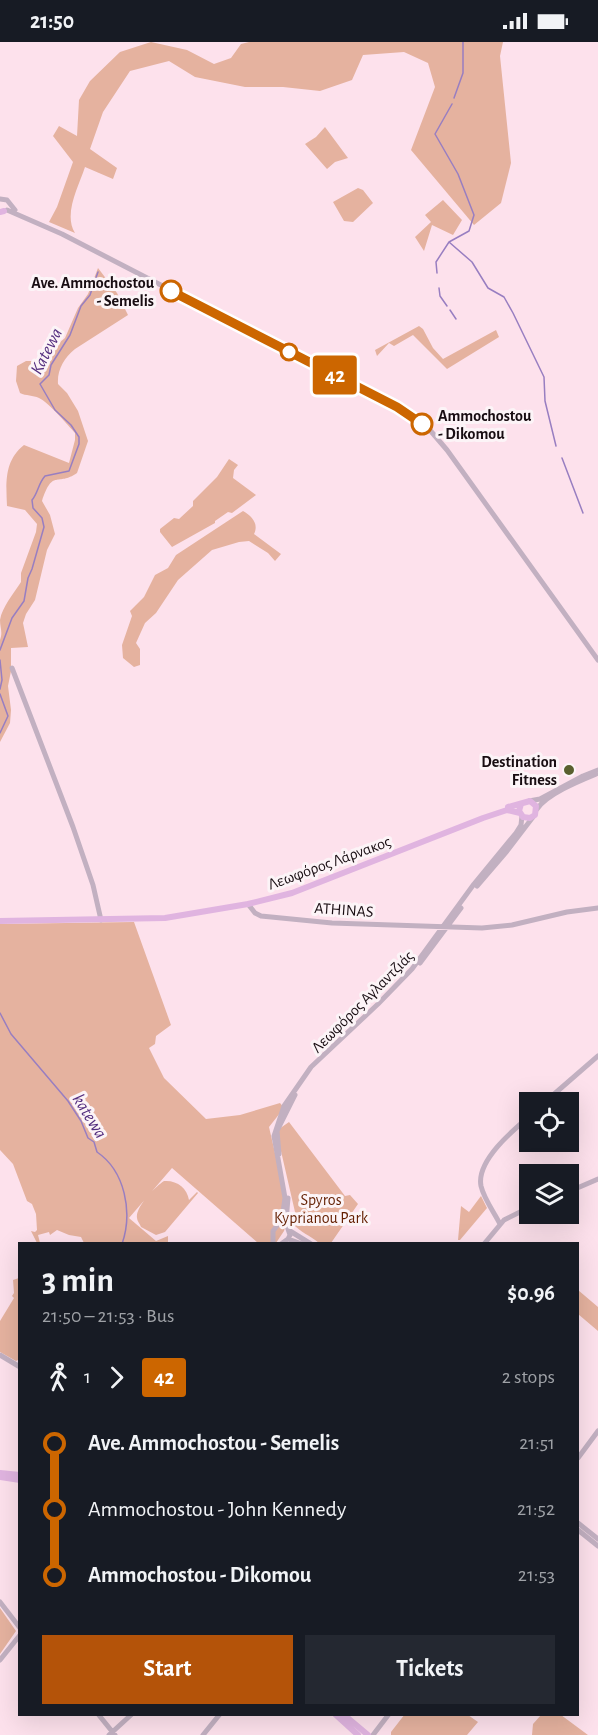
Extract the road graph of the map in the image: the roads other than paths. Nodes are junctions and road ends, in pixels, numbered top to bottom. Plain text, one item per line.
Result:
1 (0, 199) edge
2 (9, 203) junction
3 (3, 211) edge
4 (19, 213) junction
5 (559, 608) junction
6 (598, 660) edge
7 (598, 666) edge
8 (12, 668) dead end
9 (598, 772) edge
10 (529, 801) junction
11 (521, 804) junction
12 (537, 809) junction
13 (521, 814) junction
14 (533, 817) junction
15 (483, 818) junction
16 (254, 905) junction
17 (598, 908) edge
18 (266, 916) junction
19 (453, 918) junction
20 (101, 920) junction
21 (0, 921) edge
22 (428, 927) junction
23 (445, 927) junction
24 (459, 928) junction
25 (432, 942) junction
26 (598, 1056) edge
27 (557, 1092) edge
28 (519, 1126) edge
29 (598, 1179) edge
30 (579, 1187) edge
31 (519, 1211) edge
32 (500, 1224) junction
33 (277, 1226) junction
34 (289, 1229) junction
35 (274, 1241) edge
36 (284, 1242) edge
37 (308, 1242) edge
38 (486, 1242) edge
39 (0, 1355) edge
40 (18, 1366) edge
41 (598, 1431) edge
42 (579, 1457) edge
43 (0, 1473) edge
44 (18, 1475) edge
45 (0, 1477) edge
46 (18, 1480) edge
47 (579, 1524) edge
48 (579, 1531) edge
49 (598, 1539) edge
50 (598, 1546) edge
51 (0, 1602) edge
52 (18, 1625) edge
53 (18, 1638) edge
54 (0, 1660) edge
55 (99, 1716) edge
56 (130, 1716) edge
57 (219, 1716) edge
58 (337, 1716) edge
59 (345, 1716) edge
60 (387, 1716) edge
61 (112, 1734) edge
62 (206, 1734) edge
63 (358, 1735) edge
64 (368, 1735) edge
65 (373, 1735) edge

1 - 2 main road
2 - 3 main road
2 - 4 main road
3 - 4 main road
4 - 5 main road
5 - 6 main road
5 - 7 main road
8 - 20 main road
9 - 10 main road, Λεωφόρος Λάρνακος
9 - 12 main road, Λεωφόρος Λάρνακος
10 - 11 main road, Λεωφόρος Λάρνακος
10 - 12 main road
11 - 13 main road
11 - 15 main road, Λεωφόρος Λάρνακος
12 - 14 main road, Λεωφόρος Λάρνακος
13 - 14 main road, Λεωφόρος Λάρνακος
13 - 15 main road, Λεωφόρος Λάρνακος
13 - 23 main road, Λεωφόρος Αγλαντζιάς
14 - 19 main road, Λεωφόρος Αγλαντζιάς
15 - 16 main road, Λεωφόρος Λάρνακος
16 - 18 main road
16 - 18 main road, ATHINAS
16 - 20 main road, Λεωφόρος Λάρνακος
17 - 24 main road, ATHINAS
18 - 22 main road, ATHINAS
19 - 23 main road, Λεωφόρος Αγλαντζιάς
19 - 24 main road
20 - 21 main road, Λεωφόρος Λάρνακος
22 - 23 main road, ATHINAS
22 - 25 main road
23 - 24 main road, ATHINAS
23 - 25 main road, Λεωφόρος Αγλαντζιάς
23 - 34 main road, Λεωφόρος Αγλαντζιάς
25 - 33 main road, Λεωφόρος Αγλαντζιάς
26 - 27 main road
28 - 32 main road
29 - 30 main road
31 - 32 main road
32 - 38 main road
33 - 34 main road
33 - 35 main road
34 - 36 main road
34 - 37 main road
35 - 36 main road
39 - 40 main road
41 - 42 main road
43 - 44 main road
45 - 46 main road
47 - 49 main road
48 - 50 main road
51 - 52 main road
53 - 54 main road
55 - 61 main road
56 - 61 main road
57 - 62 main road
58 - 63 main road
59 - 64 main road
60 - 65 main road

